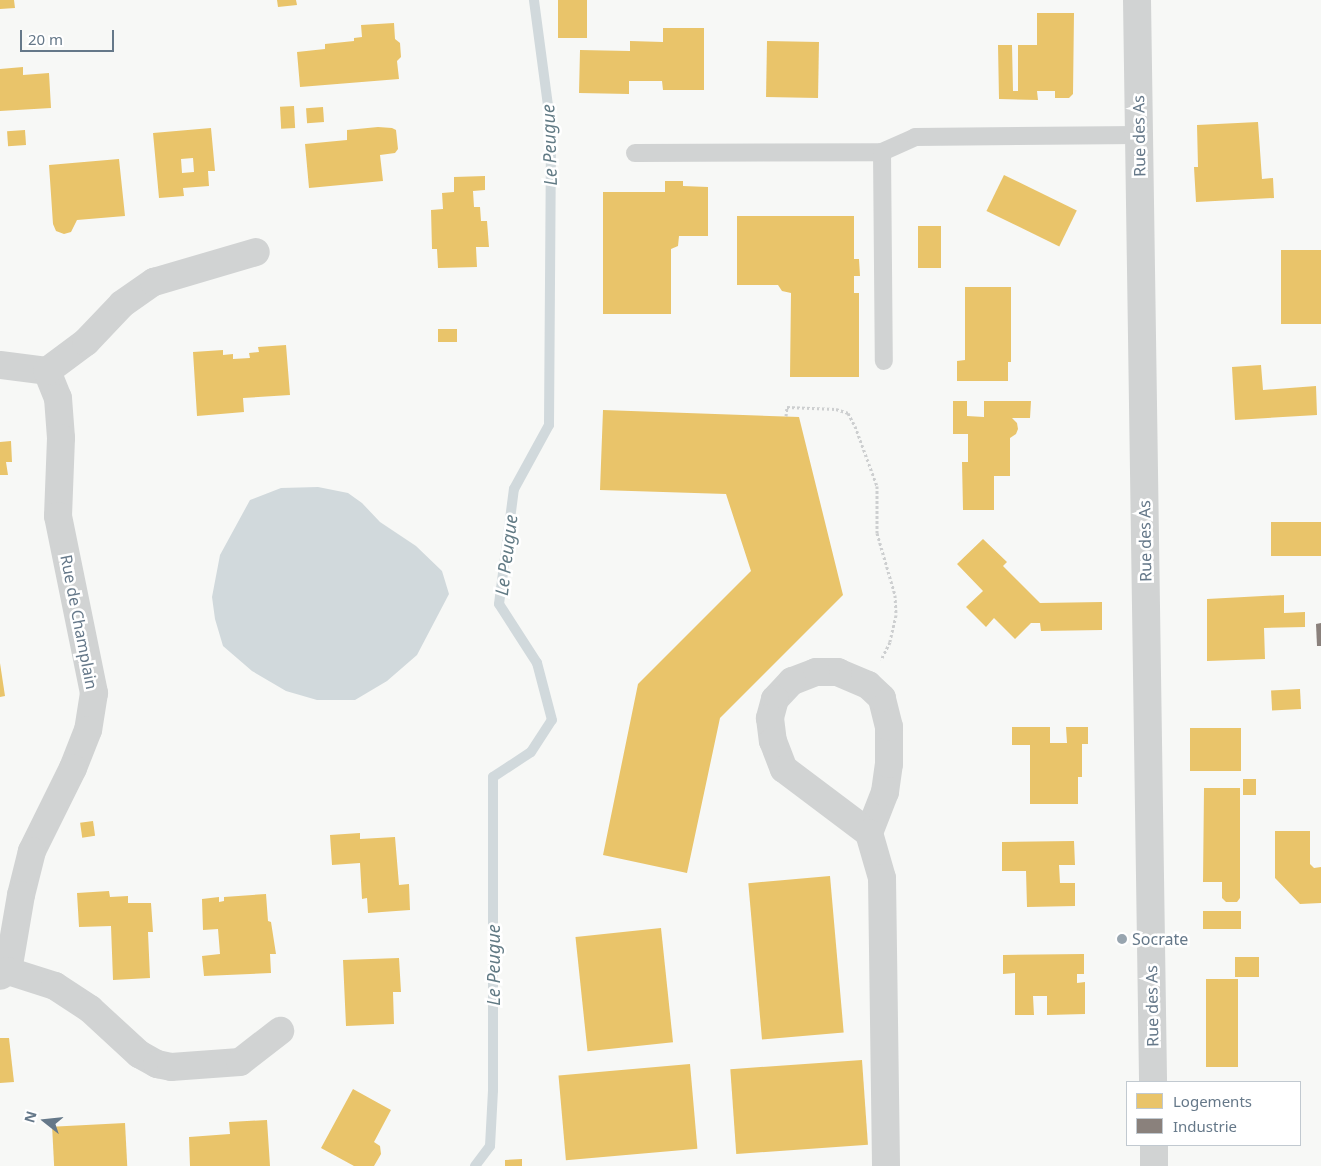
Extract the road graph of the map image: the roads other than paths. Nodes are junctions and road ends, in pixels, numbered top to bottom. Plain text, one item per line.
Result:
1 (1137, 0) edge
2 (1139, 135) junction
3 (882, 152) junction
4 (635, 153) dead end
5 (256, 252) dead end
6 (884, 361) dead end
7 (0, 364) edge
8 (47, 371) junction
9 (868, 833) junction
10 (4, 973) edge
11 (280, 1031) dead end
12 (1153, 1081) edge
13 (1154, 1146) edge
14 (886, 1166) edge
15 (1154, 1166) edge

1 - 2 street, Rue des As
2 - 3 lane
2 - 12 street, Rue des As
3 - 4 lane
3 - 6 lane
5 - 8 street
7 - 8 street
8 - 10 street, Rue de Champlain
9 - 9 street
9 - 14 street
10 - 11 street
13 - 15 street

